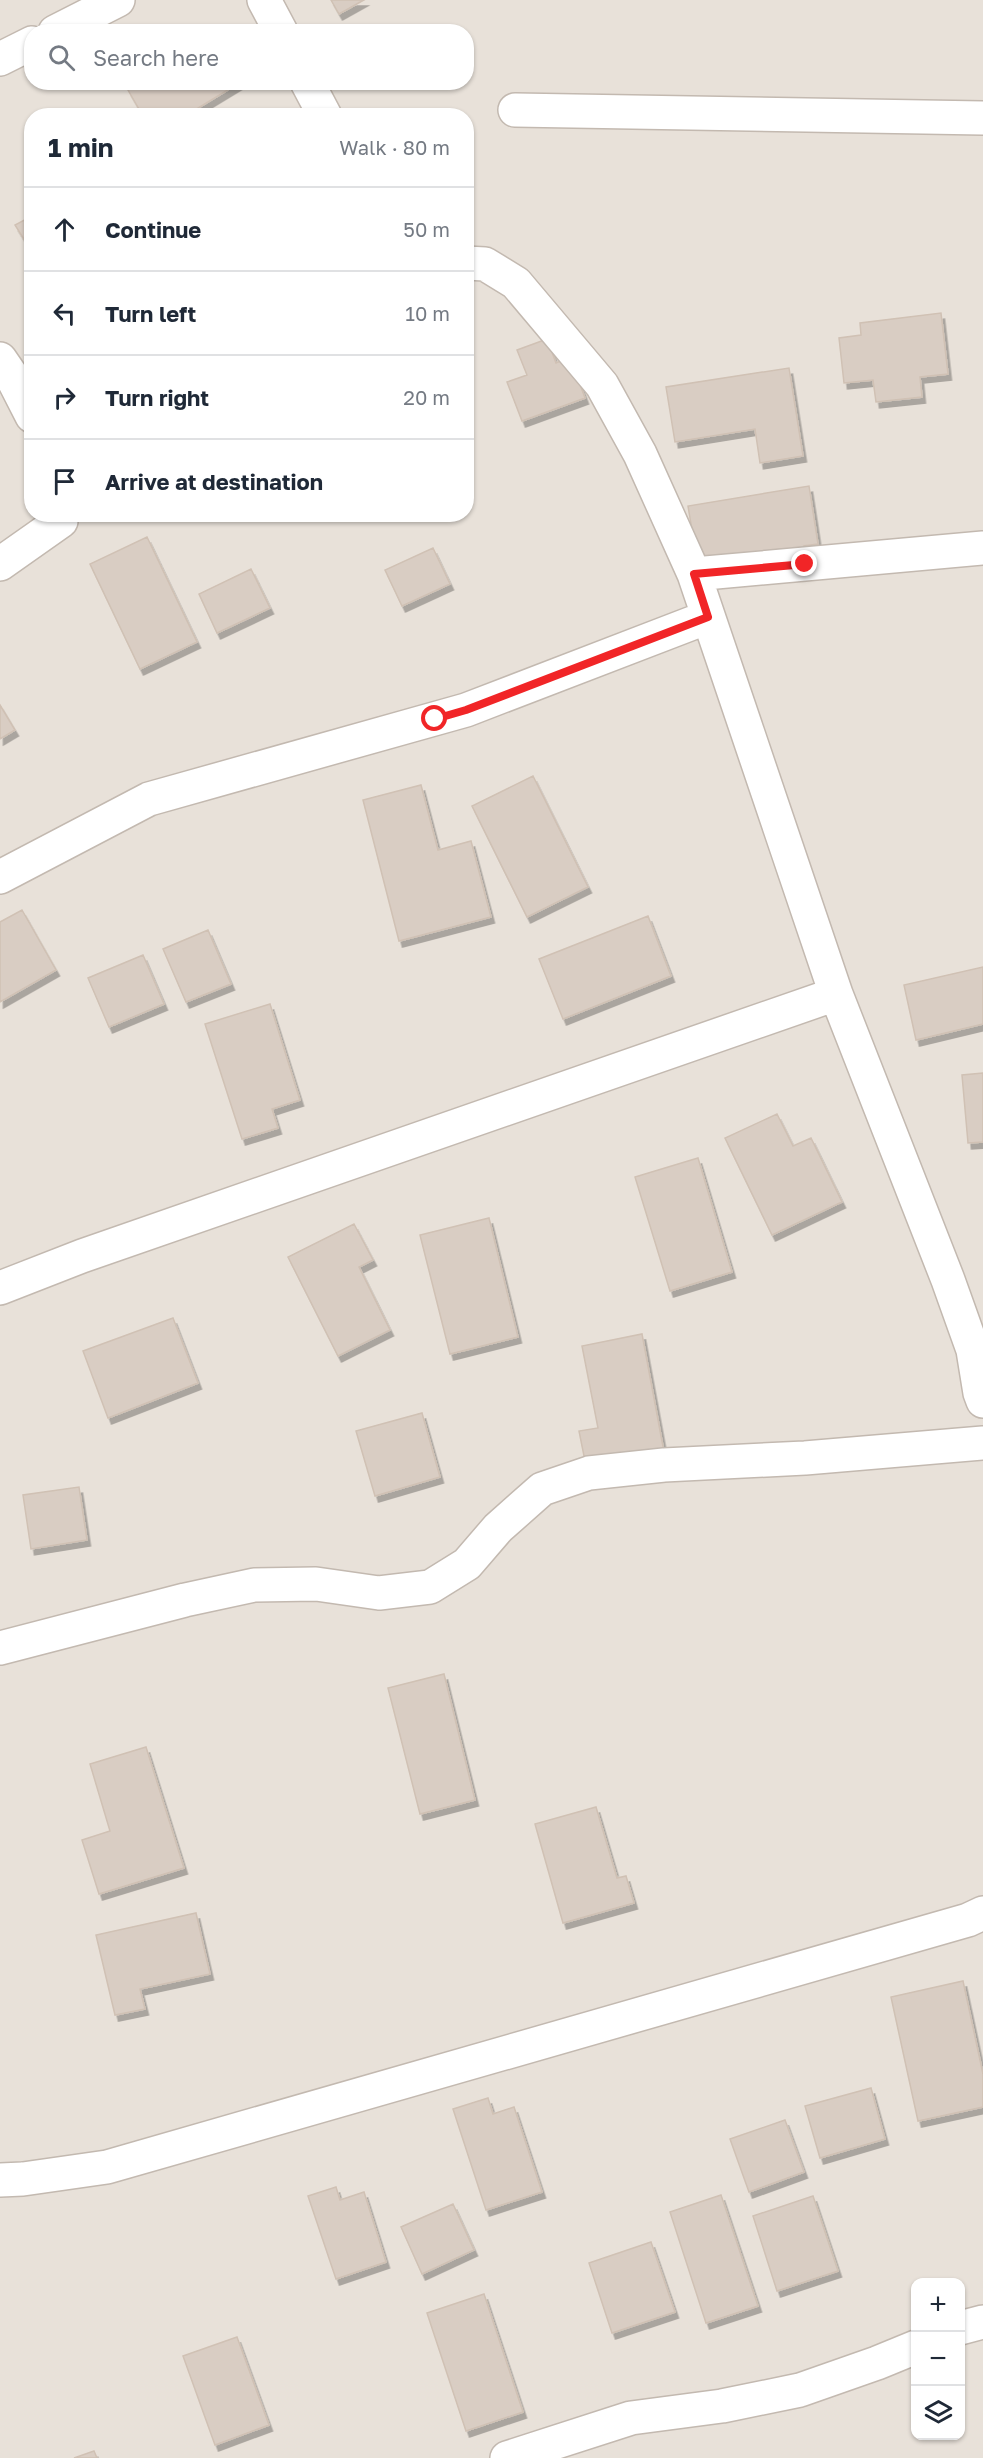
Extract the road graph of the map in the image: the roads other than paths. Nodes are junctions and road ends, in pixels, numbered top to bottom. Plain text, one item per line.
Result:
1 (118, 0) edge
2 (264, 0) edge
3 (71, 24) edge
4 (277, 24) edge
5 (24, 48) edge
6 (0, 59) edge
7 (311, 90) edge
8 (321, 108) edge
9 (515, 110) dead end
10 (983, 118) edge
11 (474, 263) edge
12 (0, 359) edge
13 (24, 400) edge
14 (60, 522) edge
15 (983, 548) edge
16 (0, 564) edge
17 (694, 574) junction
18 (708, 617) junction
19 (0, 877) edge
20 (836, 994) junction
21 (0, 1288) edge
22 (983, 1401) edge
23 (983, 1443) edge
24 (0, 1648) edge
25 (983, 1912) edge
26 (0, 2180) edge
27 (983, 2322) edge
28 (965, 2327) edge
29 (911, 2349) edge
30 (507, 2458) edge

1 - 3 street
2 - 4 street
5 - 6 street
7 - 8 street
9 - 10 street
11 - 17 street
12 - 13 street
14 - 16 street
15 - 17 street
17 - 18 street
18 - 19 street
18 - 20 street
20 - 21 street
20 - 22 street
23 - 24 street
25 - 26 street
27 - 28 street
29 - 30 street

